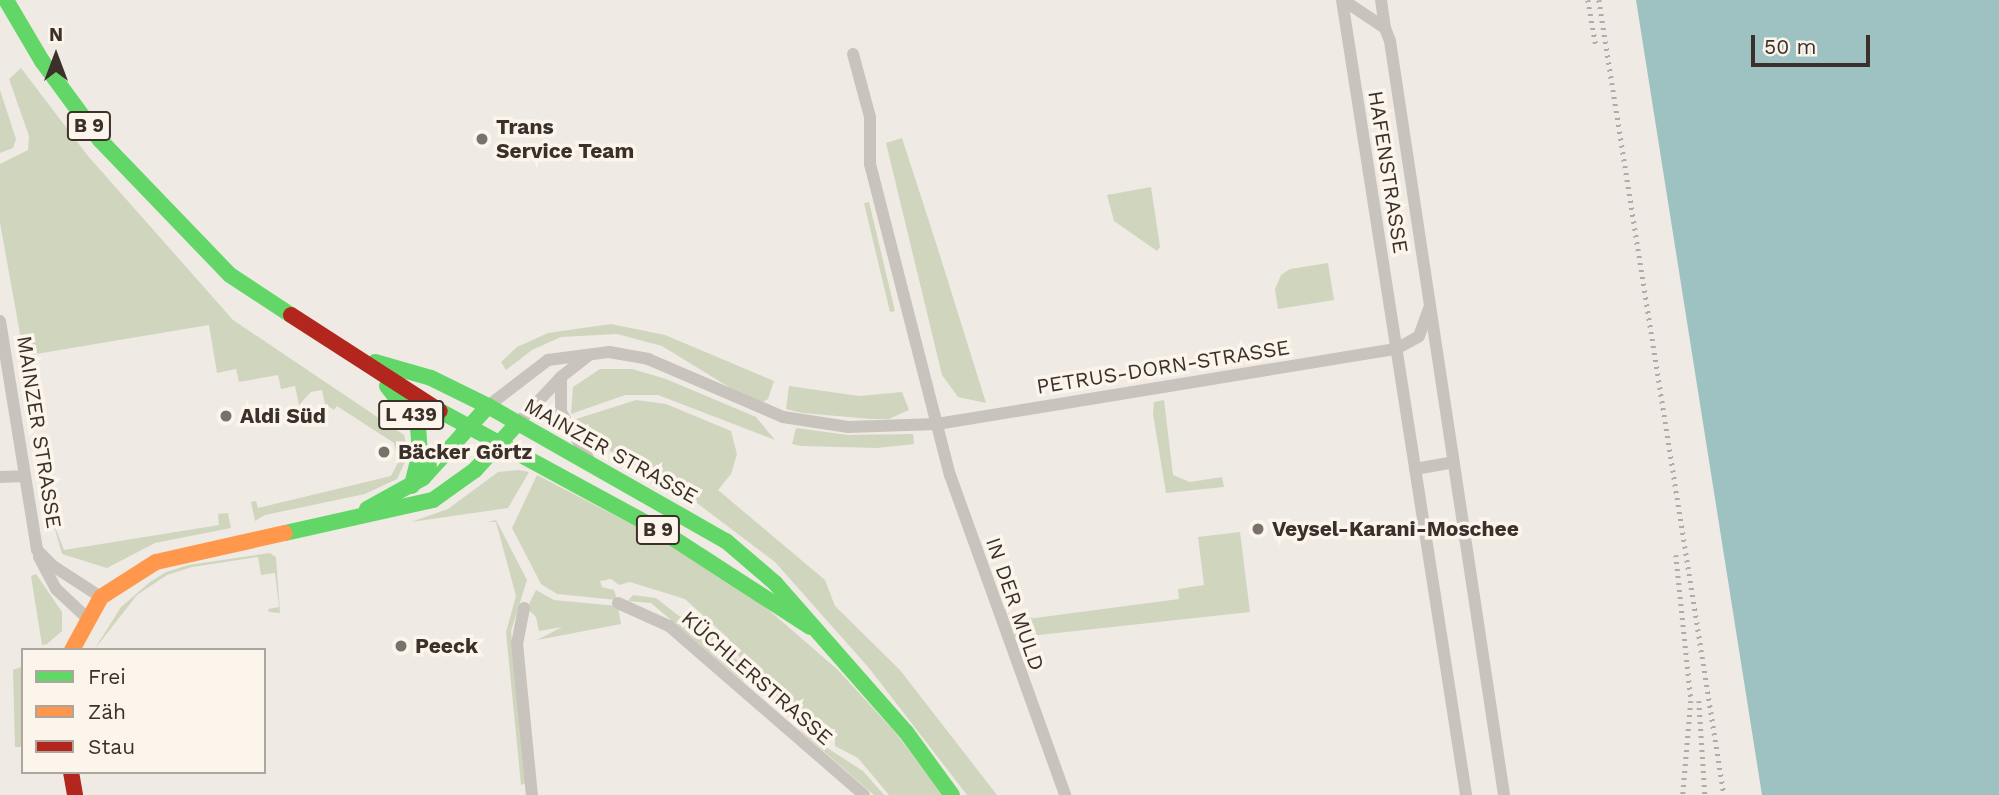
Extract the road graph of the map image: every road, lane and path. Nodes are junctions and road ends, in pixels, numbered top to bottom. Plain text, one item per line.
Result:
1 (6, 0) edge
2 (1342, 0) edge
3 (1381, 0) edge
4 (1385, 28) junction
5 (853, 54) dead end
6 (1429, 308) junction
7 (0, 321) edge
8 (1396, 349) junction
9 (594, 352) junction
10 (362, 358) junction
11 (561, 377) junction
12 (488, 406) junction
13 (937, 424) junction
14 (516, 425) junction
15 (470, 426) junction
16 (500, 445) junction
17 (1453, 463) junction
18 (592, 465) junction
19 (1415, 469) junction
20 (0, 477) edge
21 (25, 477) junction
22 (412, 486) junction
23 (349, 518) junction
24 (37, 550) junction
25 (101, 597) junction
26 (618, 603) dead end
27 (524, 608) dead end
28 (87, 618) junction
29 (810, 627) junction
30 (73, 648) edge
31 (72, 774) edge
32 (75, 795) edge
33 (532, 795) edge
34 (864, 795) edge
35 (952, 795) edge
36 (1065, 795) edge
37 (1466, 795) edge
38 (1504, 795) edge

1 - 10 main road, MAINZER STRASSE / B 9
2 - 4 street, HAFENSTRASSE
2 - 8 street, HAFENSTRASSE
3 - 4 street, HAFENSTRASSE
4 - 6 street, HAFENSTRASSE
5 - 13 street
6 - 8 street
6 - 17 street, HAFENSTRASSE
7 - 21 street, MAINZER STRASSE
8 - 13 street, PETRUS-DORN-STRASSE
8 - 19 street, HAFENSTRASSE
9 - 11 street, PETRUS-DORN-STRASSE
9 - 12 street, PETRUS-DORN-STRASSE
9 - 13 street, PETRUS-DORN-STRASSE
10 - 12 main road, MAINZER STRASSE / B 9
10 - 15 main road, MAINZER STRASSE / B 9
10 - 22 main road, L 439
11 - 14 street, PETRUS-DORN-STRASSE
11 - 18 street
12 - 14 main road, MAINZER STRASSE / B 9
12 - 15 main road, PETRUS-DORN-STRASSE / L 439
13 - 36 street, IN DER MULD
14 - 16 main road, PETRUS-DORN-STRASSE / L 439
14 - 18 main road, MAINZER STRASSE / B 9
15 - 16 main road, MAINZER STRASSE / B 9
15 - 22 main road, PETRUS-DORN-STRASSE / L 439
16 - 23 main road, PETRUS-DORN-STRASSE / L 439
16 - 29 main road, MAINZER STRASSE / B 9
17 - 19 street
17 - 38 street, HAFENSTRASSE
18 - 29 main road, MAINZER STRASSE / B 9
19 - 37 street, HAFENSTRASSE
20 - 21 street
21 - 24 street, MAINZER STRASSE
22 - 23 main road, PETRUS-DORN-STRASSE / L 439
23 - 25 main road, PETRUS-DORN-STRASSE / L 439
24 - 25 street, MAINZER STRASSE
24 - 28 street, MAINZER STRASSE
25 - 28 main road, L 439
26 - 34 street, KÜCHLERSTRASSE
27 - 33 street
28 - 30 main road, L 439
29 - 35 main road, MAINZER STRASSE / B 9
31 - 32 main road

